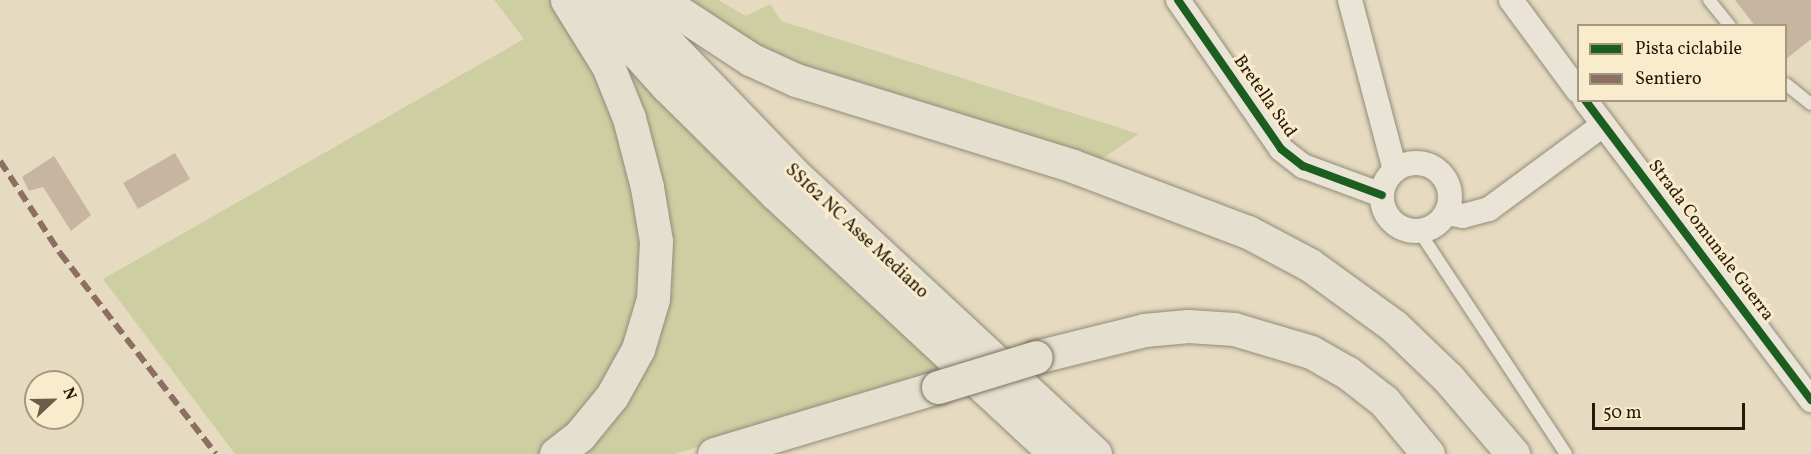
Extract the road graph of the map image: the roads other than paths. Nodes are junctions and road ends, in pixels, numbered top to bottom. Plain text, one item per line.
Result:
1 (567, 0) edge
2 (589, 0) edge
3 (626, 0) edge
4 (660, 0) edge
5 (1178, 0) edge
6 (1350, 0) edge
7 (1511, 0) edge
8 (1709, 0) edge
9 (1728, 24) edge
10 (1787, 86) edge
11 (1577, 90) edge
12 (1586, 102) edge
13 (1811, 104) edge
14 (1603, 124) junction
15 (1395, 170) junction
16 (1382, 195) junction
17 (1447, 213) junction
18 (1419, 231) junction
19 (1811, 400) edge
20 (556, 454) edge
21 (714, 454) edge
22 (1056, 454) edge
23 (1095, 454) edge
24 (1428, 454) edge
25 (1513, 454) edge
26 (1566, 454) edge

1 - 20 highway
2 - 22 highway, SS162 NC Asse Mediano
3 - 23 highway, SS162 NC Asse Mediano
4 - 25 highway
5 - 16 street, Bretella Sud
6 - 15 street
7 - 11 street
8 - 9 lane
10 - 13 lane
12 - 14 street, Strada Comunale Guerra
14 - 17 street
14 - 19 street, Strada Comunale Guerra
15 - 16 street
15 - 17 street
16 - 18 street
17 - 18 street
18 - 26 lane
21 - 24 highway, bridge

